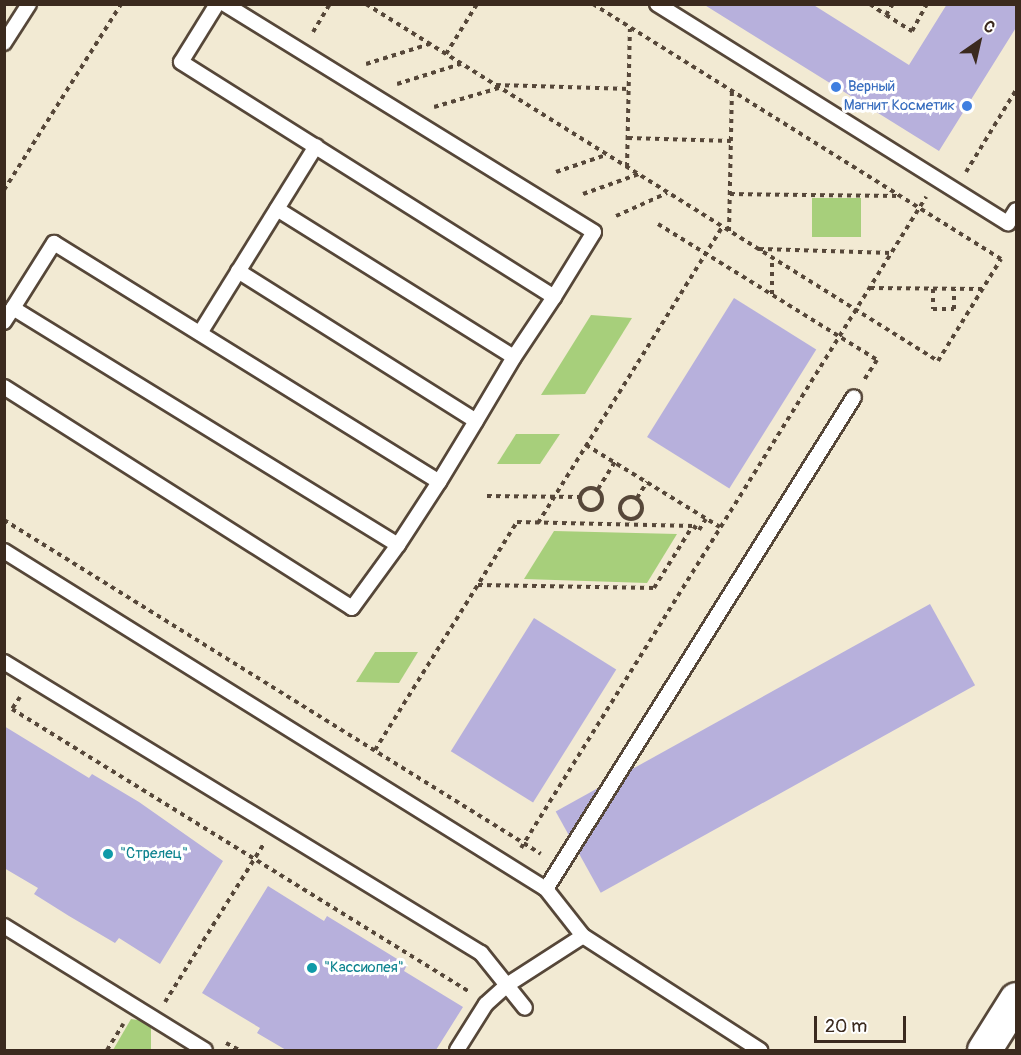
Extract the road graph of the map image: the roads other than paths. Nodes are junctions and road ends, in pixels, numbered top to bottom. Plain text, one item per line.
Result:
1 (29, 4) edge
2 (217, 4) edge
3 (225, 4) edge
4 (657, 4) edge
5 (4, 43) edge
6 (316, 146) junction
7 (277, 209) junction
8 (1017, 210) edge
9 (238, 272) junction
10 (554, 297) junction
11 (13, 308) junction
12 (4, 322) edge
13 (200, 333) junction
14 (514, 357) junction
15 (4, 387) edge
16 (854, 397) road end
17 (476, 421) junction
18 (439, 482) junction
19 (398, 545) junction
20 (4, 551) edge
21 (4, 662) edge
22 (546, 889) junction
23 (4, 926) edge
24 (583, 936) junction
25 (507, 985) junction
26 (1017, 999) edge
27 (525, 1008) dead end
28 (205, 1050) edge
29 (457, 1050) edge
30 (760, 1050) edge
31 (984, 1050) edge

1 - 5 lane
2 - 6 lane
3 - 10 lane
4 - 8 lane
6 - 7 lane
6 - 10 lane
7 - 9 lane
7 - 14 lane
9 - 13 lane
9 - 17 lane
10 - 14 lane
11 - 12 lane
11 - 13 lane
11 - 19 lane
13 - 18 lane
14 - 17 lane
15 - 19 lane
16 - 22 lane
17 - 18 lane
18 - 19 lane
20 - 22 lane
21 - 25 lane
22 - 24 lane
23 - 28 lane
24 - 25 lane
24 - 30 lane
25 - 27 lane
25 - 29 lane
26 - 31 main road

